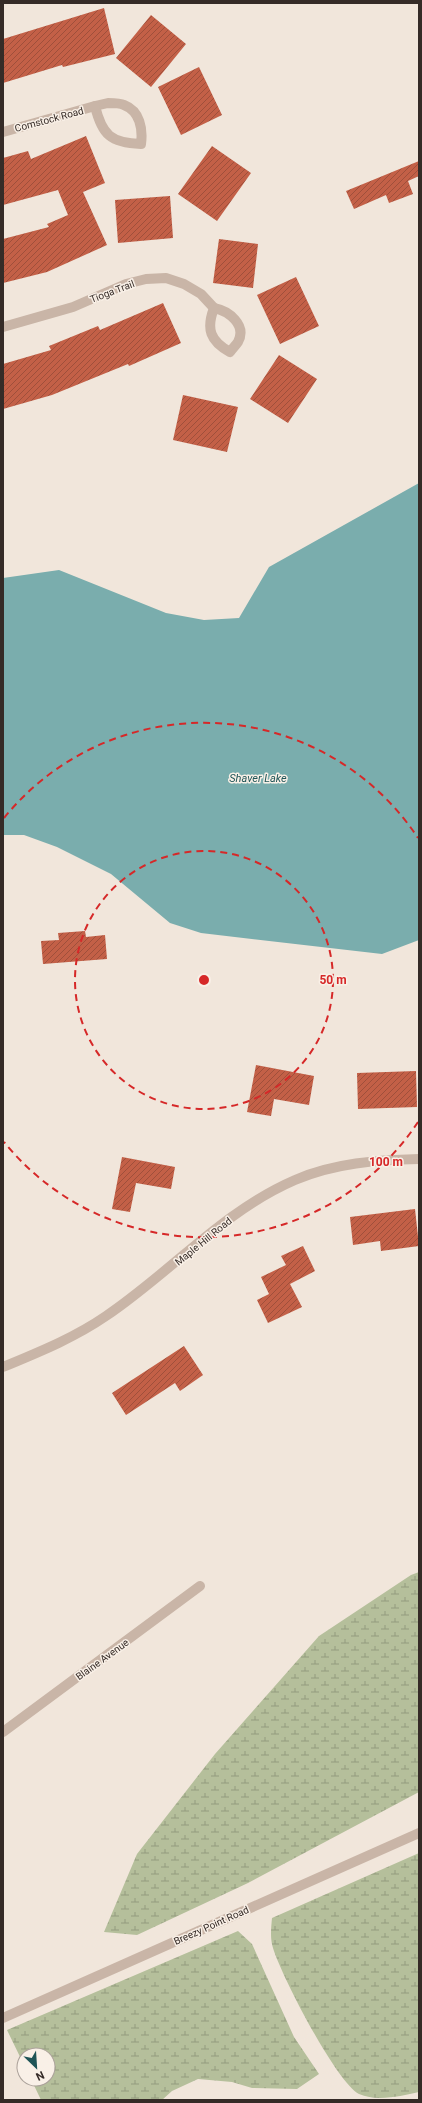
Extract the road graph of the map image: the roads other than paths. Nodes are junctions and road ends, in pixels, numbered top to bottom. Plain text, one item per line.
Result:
1 (95, 106) junction
2 (3, 132) edge
3 (214, 308) dead end
4 (3, 327) edge
5 (419, 1159) edge
6 (3, 1367) edge
7 (200, 1586) dead end
8 (3, 1732) edge
9 (419, 1833) edge
10 (3, 2018) edge

1 - 1 street, Comstock Road
1 - 2 street, Comstock Road
3 - 4 street, Tioga Trail
5 - 6 street, Maple Hill Road
7 - 8 street, Blaine Avenue
9 - 10 street, Breezy Point Road

